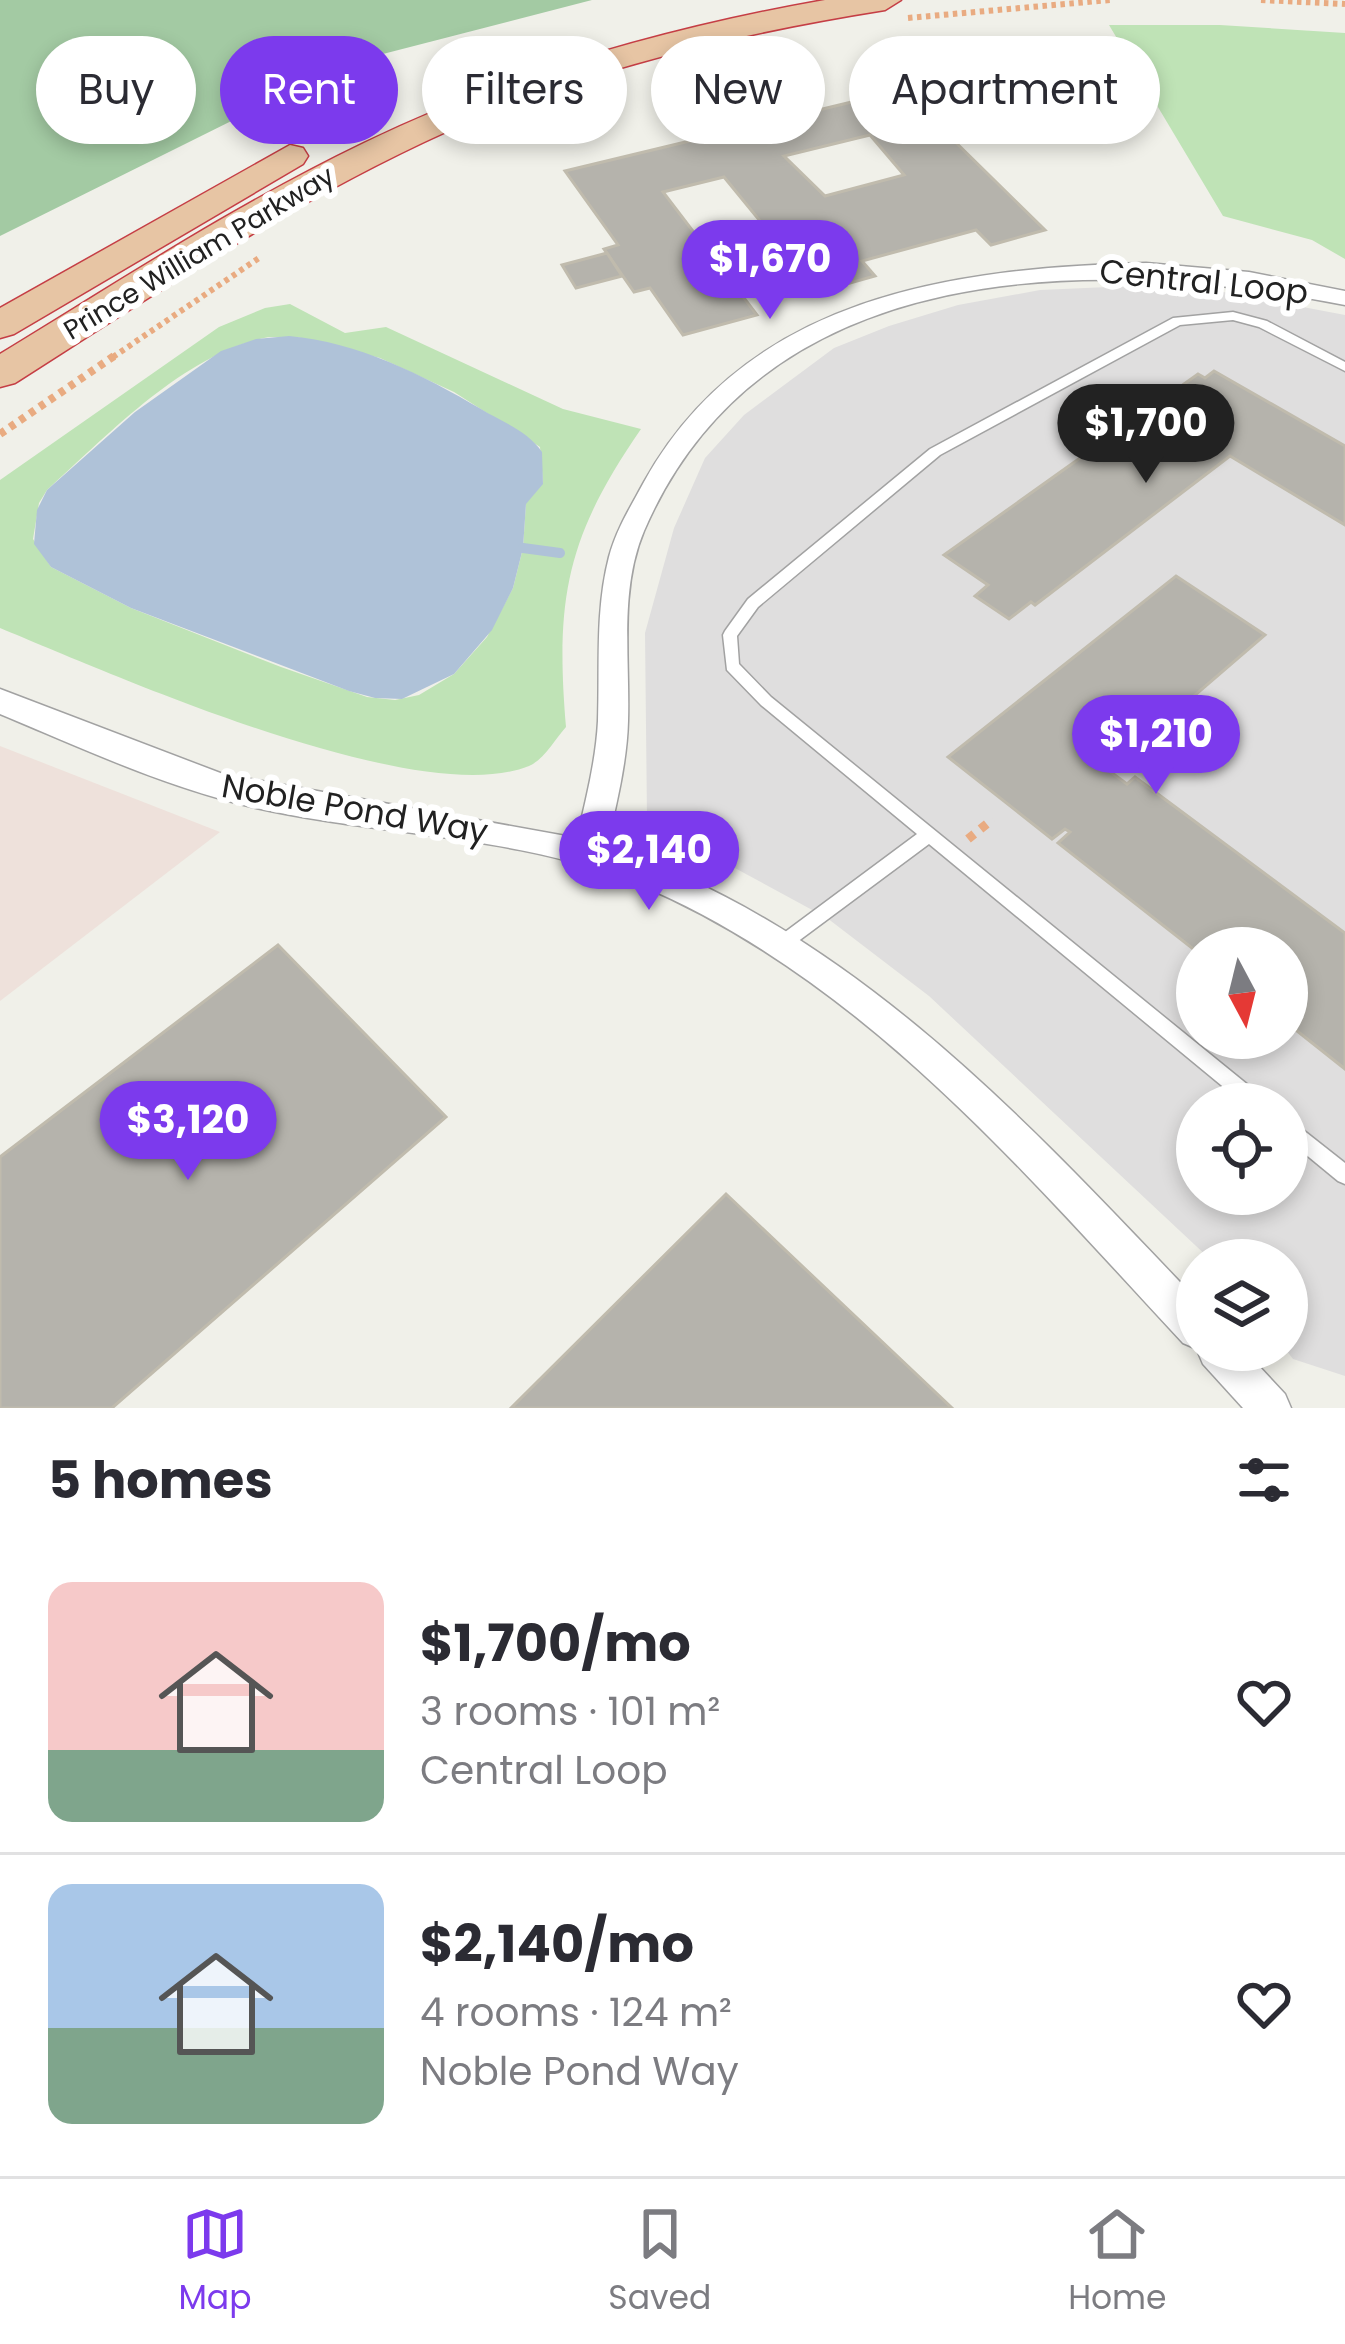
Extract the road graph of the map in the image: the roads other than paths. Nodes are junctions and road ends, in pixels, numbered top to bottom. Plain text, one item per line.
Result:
1 (743, 0) edge
2 (885, 11) edge
3 (1345, 298) edge
4 (0, 325) edge
5 (1345, 367) edge
6 (0, 373) edge
7 (0, 701) edge
8 (930, 834) junction
9 (590, 856) junction
10 (783, 943) junction
11 (1232, 1083) edge
12 (1308, 1145) edge
13 (1345, 1175) edge
14 (1176, 1307) edge
15 (1237, 1371) edge
16 (1271, 1408) edge

1 - 4 highway, Prince William Parkway
2 - 6 highway, Prince William Parkway
3 - 9 street, Central Loop
5 - 8 lane
7 - 9 street, Noble Pond Way
8 - 10 lane
8 - 11 lane
9 - 10 street, Noble Pond Way
10 - 14 street, Noble Pond Way
12 - 13 lane
15 - 16 street

